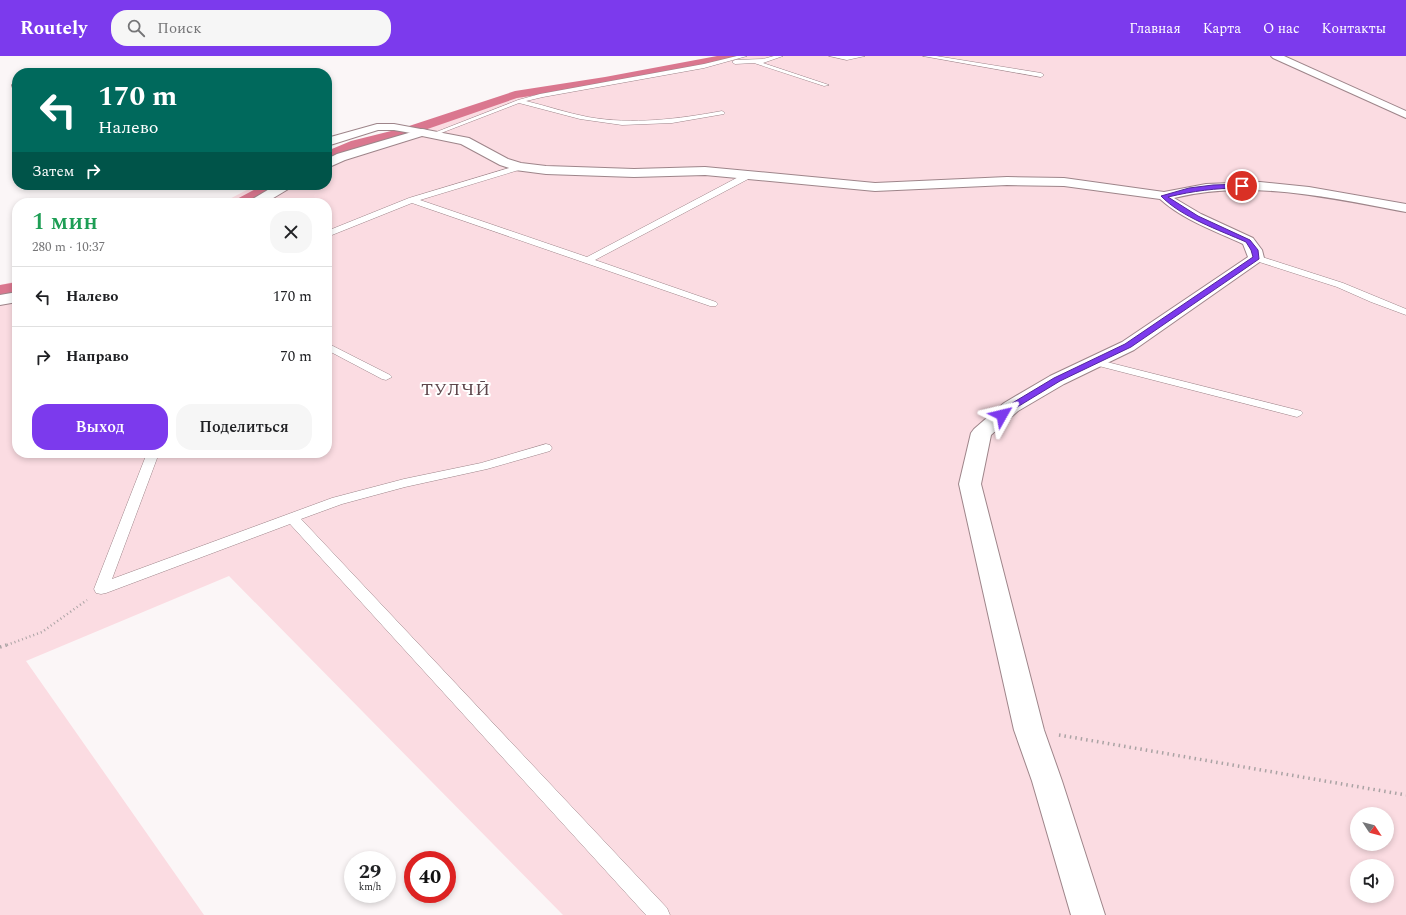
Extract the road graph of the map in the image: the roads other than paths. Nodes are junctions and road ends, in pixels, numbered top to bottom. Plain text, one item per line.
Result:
1 (744, 56) edge
2 (780, 56) edge
3 (832, 56) edge
4 (862, 56) edge
5 (926, 56) edge
6 (1276, 56) edge
7 (754, 62) junction
8 (704, 66) junction
9 (1041, 75) dead end
10 (826, 85) dead end
11 (520, 101) junction
12 (722, 113) dead end
13 (1406, 115) edge
14 (419, 131) junction
15 (332, 141) edge
16 (332, 162) edge
17 (519, 167) junction
18 (749, 175) junction
19 (277, 190) edge
20 (1164, 196) junction
21 (264, 198) edge
22 (412, 200) junction
23 (1406, 208) edge
24 (332, 232) edge
25 (1256, 258) junction
26 (589, 260) junction
27 (12, 298) edge
28 (0, 300) edge
29 (713, 304) dead end
30 (1406, 312) edge
31 (332, 349) edge
32 (1095, 362) junction
33 (386, 377) dead end
34 (1297, 412) dead end
35 (546, 448) dead end
36 (151, 458) edge
37 (292, 518) junction
38 (660, 915) edge
39 (1088, 915) edge

1 - 8 lane
2 - 7 lane
3 - 4 lane
5 - 9 lane
6 - 13 street
7 - 8 lane
7 - 10 lane
8 - 11 lane
11 - 12 lane
11 - 14 lane
14 - 15 street
14 - 16 street
14 - 17 street
17 - 18 street
17 - 22 lane
18 - 20 street
18 - 26 lane
19 - 21 street
20 - 23 street
20 - 25 street
22 - 24 lane
22 - 26 lane
25 - 30 lane
25 - 32 street
26 - 29 lane
27 - 28 street
31 - 33 lane
32 - 34 lane
32 - 39 street
35 - 37 lane
36 - 37 lane
37 - 38 lane

